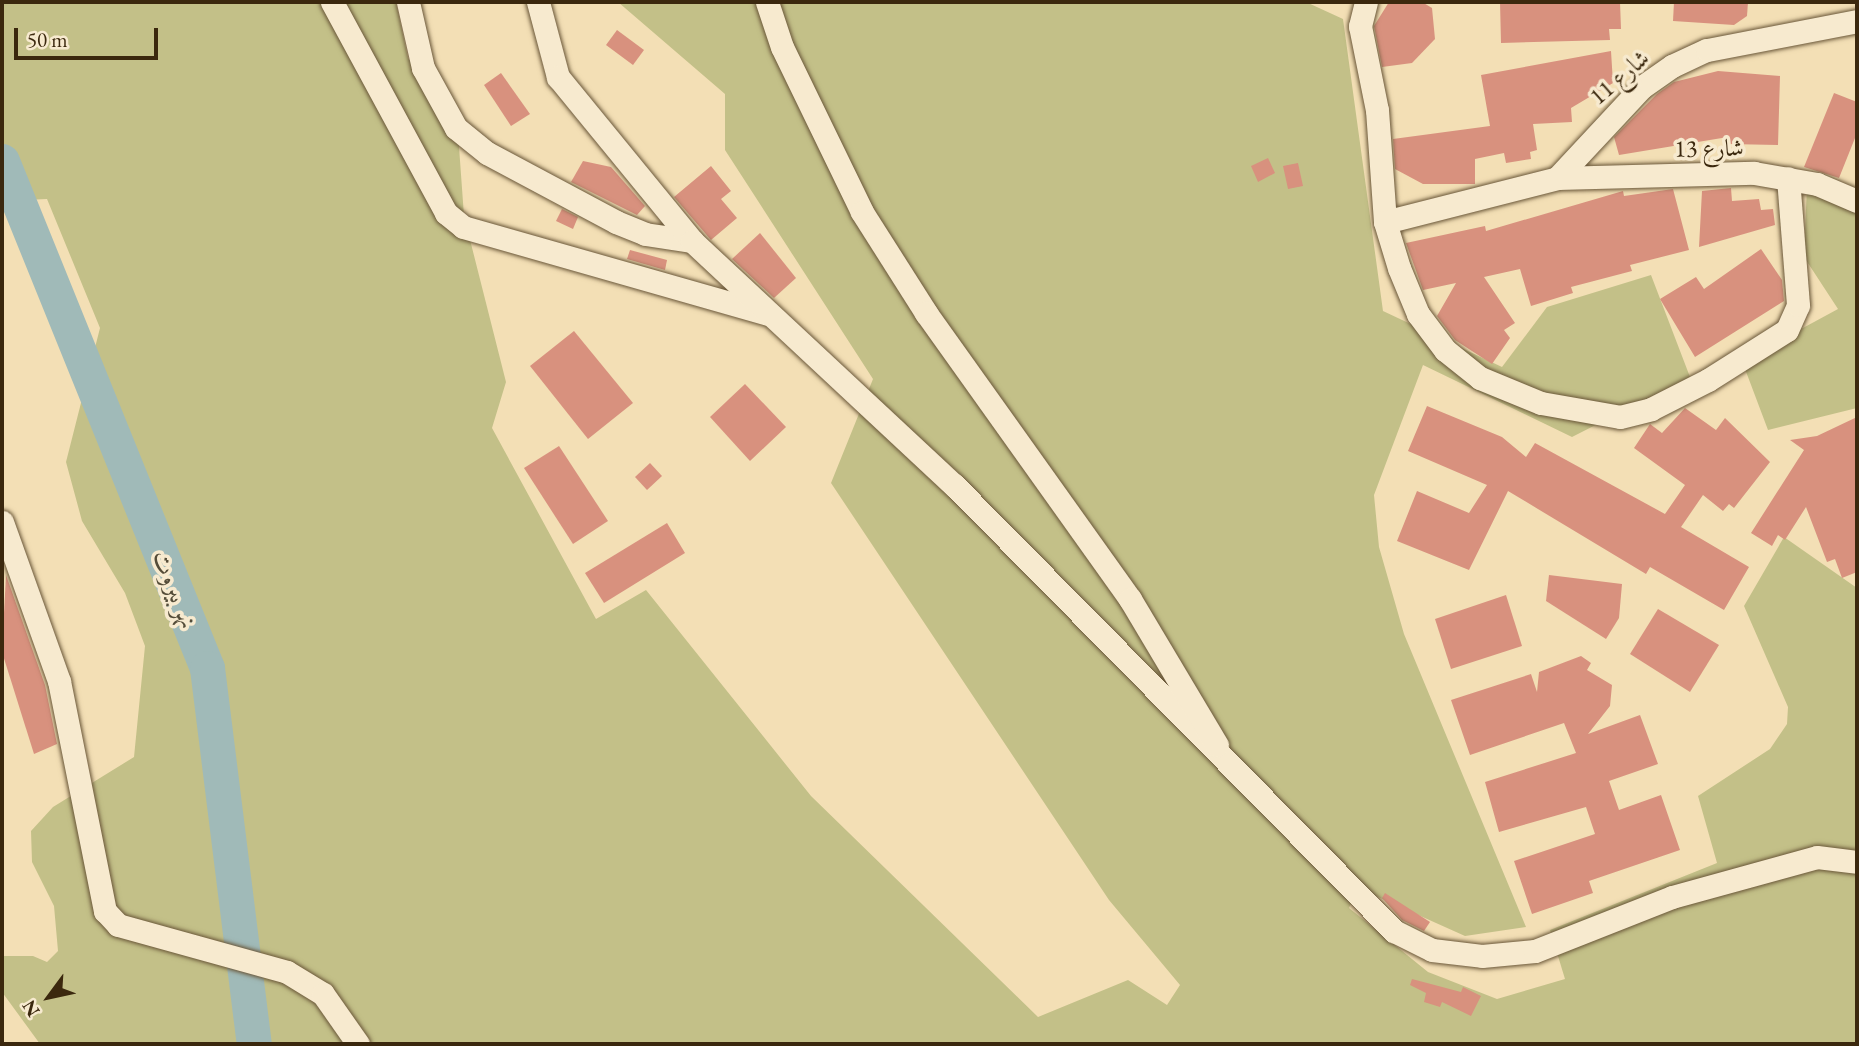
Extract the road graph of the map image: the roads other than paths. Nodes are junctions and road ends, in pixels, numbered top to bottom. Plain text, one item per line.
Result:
1 (331, 2) edge
2 (408, 2) edge
3 (538, 2) edge
4 (767, 2) edge
5 (1366, 2) edge
6 (1857, 22) edge
7 (1557, 178) junction
8 (1788, 178) junction
9 (1857, 201) edge
10 (1385, 222) junction
11 (692, 241) junction
12 (771, 315) junction
13 (2, 523) edge
14 (1231, 772) junction
15 (1857, 862) edge
16 (358, 1044) edge

1 - 12 street
2 - 11 street
3 - 11 street
4 - 14 street
5 - 10 street
6 - 7 street, شارع 11
7 - 8 street, شارع 13
7 - 10 street, شارع 13
8 - 9 street, شارع 13
8 - 10 street
11 - 12 street
12 - 14 street
13 - 16 street
14 - 15 street

